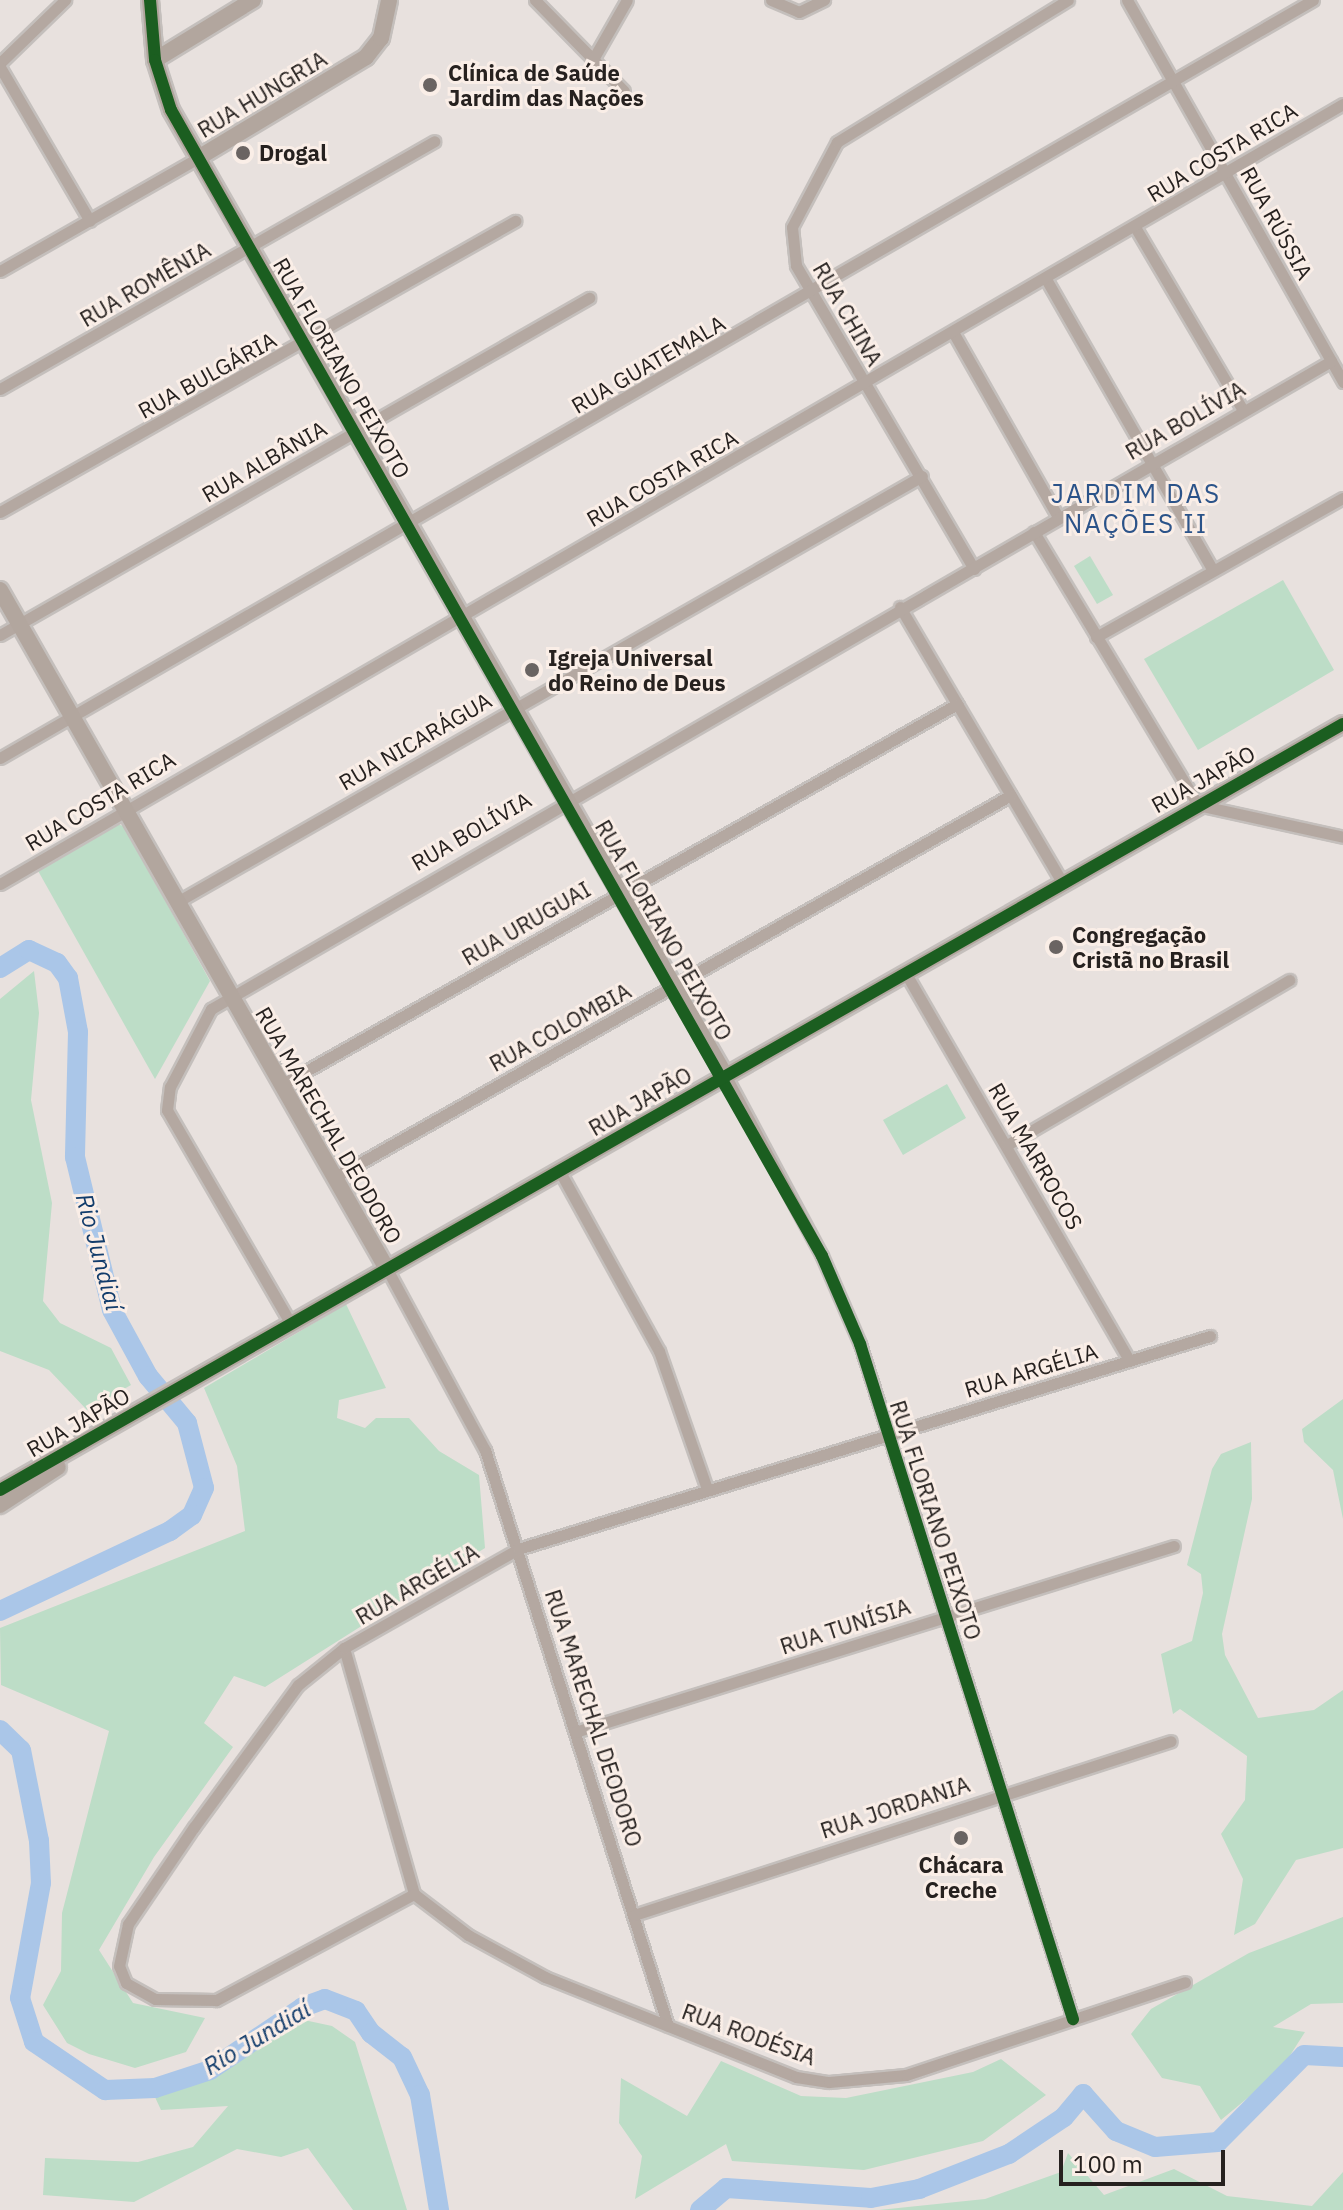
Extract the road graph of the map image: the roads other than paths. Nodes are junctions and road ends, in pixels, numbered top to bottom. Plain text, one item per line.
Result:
1 (65, 0) edge
2 (150, 0) edge
3 (253, 0) edge
4 (389, 0) edge
5 (535, 0) edge
6 (627, 0) edge
7 (771, 0) edge
8 (824, 0) edge
9 (1068, 0) edge
10 (1127, 0) edge
11 (1313, 0) edge
12 (155, 60) junction
13 (592, 61) junction
14 (0, 65) edge
15 (1173, 82) junction
16 (624, 91) dead end
17 (1343, 104) edge
18 (434, 141) dead end
19 (198, 158) junction
20 (1226, 172) junction
21 (90, 221) junction
22 (515, 221) dead end
23 (1135, 227) junction
24 (250, 247) junction
25 (0, 271) edge
26 (1046, 279) junction
27 (815, 293) junction
28 (589, 298) dead end
29 (953, 332) junction
30 (304, 344) junction
31 (1331, 361) junction
32 (1343, 382) edge
33 (867, 385) junction
34 (0, 389) edge
35 (1242, 409) junction
36 (354, 432) junction
37 (1149, 462) junction
38 (922, 476) junction
39 (1343, 498) edge
40 (0, 512) edge
41 (1058, 517) junction
42 (408, 524) junction
43 (1034, 532) junction
44 (974, 569) junction
45 (1212, 569) junction
46 (0, 590) edge
47 (900, 607) junction
48 (462, 615) junction
49 (20, 624) junction
50 (0, 635) edge
51 (1096, 637) junction
52 (957, 704) junction
53 (516, 705) junction
54 (71, 716) junction
55 (1343, 724) edge
56 (0, 758) edge
57 (1011, 795) junction
58 (566, 799) junction
59 (1198, 805) junction
60 (125, 809) junction
61 (1343, 837) edge
62 (1062, 882) junction
63 (0, 884) edge
64 (620, 892) junction
65 (177, 902) junction
66 (905, 972) junction
67 (1289, 980) dead end
68 (671, 988) junction
69 (228, 994) junction
70 (725, 1075) junction
71 (283, 1084) junction
72 (1007, 1145) junction
73 (559, 1170) junction
74 (337, 1176) junction
75 (387, 1269) junction
76 (291, 1324) junction
77 (1210, 1336) dead end
78 (1130, 1361) junction
79 (131, 1415) junction
80 (888, 1434) junction
81 (707, 1489) junction
82 (0, 1490) edge
83 (0, 1505) edge
84 (1174, 1546) dead end
85 (518, 1549) junction
86 (946, 1615) junction
87 (344, 1648) junction
88 (575, 1732) junction
89 (1171, 1741) dead end
90 (1001, 1793) junction
91 (414, 1894) junction
92 (634, 1915) junction
93 (1185, 1982) dead end
94 (1073, 2019) junction
95 (668, 2026) junction

1 - 14 street
2 - 12 street, RUA FLORIANO PEIXOTO
3 - 12 street
4 - 19 street, RUA HUNGRIA
5 - 13 street
6 - 13 street
7 - 8 street
9 - 27 street, RUA CHINA
10 - 15 street, RUA RÚSSIA
11 - 15 street, RUA GUATEMALA
12 - 19 street, RUA FLORIANO PEIXOTO
13 - 16 street
14 - 21 street
15 - 20 street, RUA RÚSSIA
15 - 27 street, RUA GUATEMALA
17 - 20 street, RUA COSTA RICA
18 - 24 street, RUA ROMÊNIA
19 - 21 street, RUA HUNGRIA
19 - 24 street, RUA FLORIANO PEIXOTO
20 - 23 street, RUA COSTA RICA
20 - 31 street, RUA RÚSSIA
21 - 25 street, RUA HUNGRIA
22 - 30 street, RUA BULGÁRIA
23 - 26 street, RUA COSTA RICA
23 - 35 street
24 - 30 street, RUA FLORIANO PEIXOTO
24 - 34 street, RUA ROMÊNIA
26 - 29 street, RUA COSTA RICA
26 - 37 street
27 - 33 street, RUA CHINA
27 - 42 street, RUA GUATEMALA
28 - 36 street, RUA ALBÂNIA
29 - 33 street, RUA COSTA RICA
29 - 41 street
30 - 36 street, RUA FLORIANO PEIXOTO
30 - 40 street, RUA BULGÁRIA
31 - 32 street, RUA RÚSSIA
31 - 35 street, RUA BOLÍVIA
33 - 38 street, RUA CHINA
33 - 48 street, RUA COSTA RICA
35 - 37 street, RUA BOLÍVIA
36 - 42 street, RUA FLORIANO PEIXOTO
36 - 49 street, RUA ALBÂNIA
37 - 41 street, RUA BOLÍVIA
37 - 45 street
38 - 44 street, RUA CHINA
38 - 53 street, RUA NICARÁGUA
39 - 45 street
41 - 43 street, RUA BOLÍVIA
42 - 48 street, RUA FLORIANO PEIXOTO
42 - 54 street, RUA GUATEMALA
43 - 44 street, RUA BOLÍVIA
43 - 51 street
44 - 47 street, RUA BOLÍVIA
45 - 51 street
46 - 49 street, RUA MARECHAL DEODORO
47 - 52 street
47 - 58 street, RUA BOLÍVIA
48 - 53 street, RUA FLORIANO PEIXOTO
48 - 60 street, RUA COSTA RICA
49 - 50 street, RUA ALBÂNIA
49 - 54 street, RUA MARECHAL DEODORO
51 - 59 street
52 - 57 street
52 - 64 street, RUA URUGUAI
53 - 58 street, RUA FLORIANO PEIXOTO
53 - 65 street, RUA NICARÁGUA
54 - 56 street, RUA GUATEMALA
54 - 60 street, RUA MARECHAL DEODORO
55 - 59 street, RUA JAPÃO
57 - 62 street
57 - 68 street, RUA COLOMBIA
58 - 64 street, RUA FLORIANO PEIXOTO
58 - 69 street, RUA BOLÍVIA
59 - 61 street
59 - 62 street, RUA JAPÃO
60 - 63 street, RUA COSTA RICA
60 - 65 street, RUA MARECHAL DEODORO
62 - 66 street, RUA JAPÃO
64 - 68 street, RUA FLORIANO PEIXOTO
64 - 71 street, RUA URUGUAI
65 - 69 street, RUA MARECHAL DEODORO
66 - 70 street, RUA JAPÃO
66 - 72 street, RUA MARROCOS
67 - 72 street
68 - 70 street, RUA FLORIANO PEIXOTO
68 - 74 street, RUA COLOMBIA
69 - 71 street, RUA MARECHAL DEODORO
69 - 76 street, RUA BOLÍVIA
70 - 73 street, RUA JAPÃO
70 - 80 street, RUA FLORIANO PEIXOTO
71 - 74 street, RUA MARECHAL DEODORO
72 - 78 street, RUA MARROCOS
73 - 75 street, RUA JAPÃO
73 - 81 street
74 - 75 street, RUA MARECHAL DEODORO
75 - 76 street, RUA JAPÃO
75 - 85 street, RUA MARECHAL DEODORO
76 - 79 street, RUA JAPÃO
77 - 78 street, RUA ARGÉLIA
78 - 80 street, RUA ARGÉLIA
79 - 82 street, RUA JAPÃO
79 - 83 street, RUA JAPÃO
80 - 81 street, RUA ARGÉLIA
80 - 86 street, RUA FLORIANO PEIXOTO
81 - 85 street, RUA ARGÉLIA
84 - 86 street, RUA TUNÍSIA
85 - 87 street, RUA ARGÉLIA
85 - 88 street, RUA MARECHAL DEODORO
86 - 88 street, RUA TUNÍSIA
86 - 90 street, RUA FLORIANO PEIXOTO
87 - 91 street
87 - 91 street, RUA ARGÉLIA
88 - 92 street, RUA MARECHAL DEODORO
89 - 90 street, RUA JORDANIA
90 - 92 street, RUA JORDANIA
90 - 94 street, RUA FLORIANO PEIXOTO
91 - 95 street, RUA RODÉSIA
92 - 95 street, RUA MARECHAL DEODORO
93 - 94 street, RUA RODÉSIA
94 - 95 street, RUA RODÉSIA

